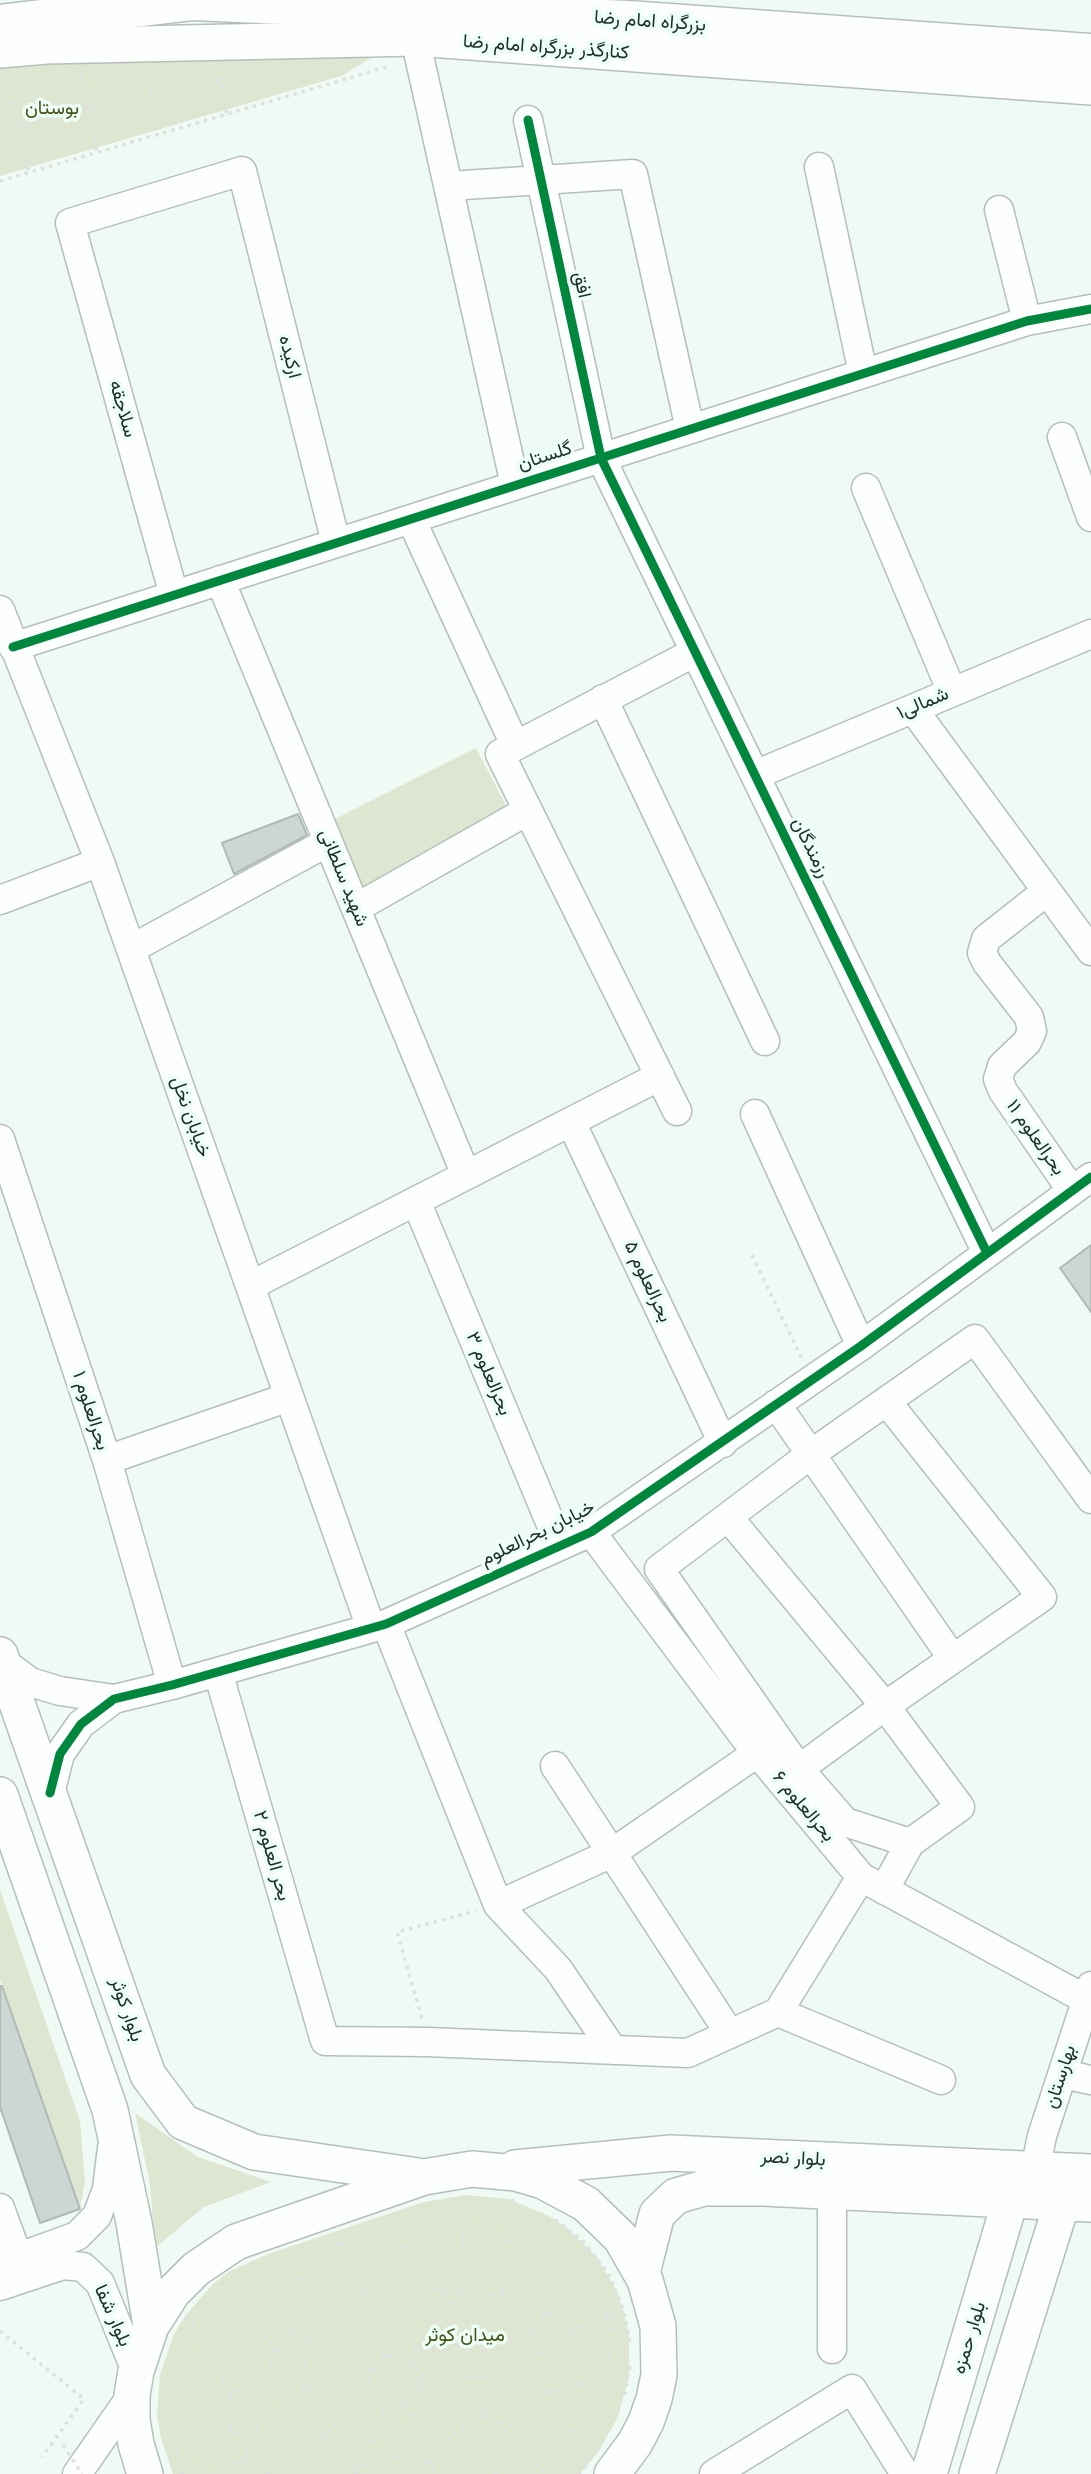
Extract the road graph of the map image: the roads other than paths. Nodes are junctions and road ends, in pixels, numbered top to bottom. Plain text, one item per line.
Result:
1 (0, 24) edge
2 (752, 47) junction
3 (417, 48) junction
4 (1091, 53) edge
5 (2, 62) edge
6 (1091, 87) edge
7 (528, 120) dead end
8 (819, 167) dead end
9 (541, 181) junction
10 (449, 186) junction
11 (999, 210) dead end
12 (70, 223) joint
13 (1091, 309) edge
14 (1027, 321) junction
15 (863, 373) junction
16 (690, 429) junction
17 (1062, 437) dead end
18 (601, 458) junction
19 (514, 485) junction
20 (866, 488) dead end
21 (1091, 517) edge
22 (411, 519) junction
23 (336, 543) junction
24 (220, 580) junction
25 (174, 595) junction
26 (0, 610) edge
27 (1091, 634) edge
28 (13, 647) junction
29 (695, 652) junction
30 (952, 692) junction
31 (603, 699) junction
32 (912, 709) junction
33 (515, 745) junction
34 (755, 775) junction
35 (527, 811) junction
36 (328, 842) junction
37 (100, 862) junction
38 (1047, 891) junction
39 (0, 901) edge
40 (356, 908) junction
41 (131, 949) junction
42 (1090, 949) edge
43 (765, 1041) dead end
44 (660, 1076) junction
45 (677, 1111) dead end
46 (755, 1114) dead end
47 (571, 1122) junction
48 (0, 1139) edge
49 (466, 1175) junction
50 (1082, 1184) edge
51 (416, 1201) junction
52 (987, 1253) junction
53 (250, 1286) junction
54 (861, 1346) junction
55 (289, 1397) junction
56 (887, 1402) junction
57 (776, 1404) junction
58 (723, 1443) junction
59 (811, 1454) junction
60 (107, 1460) junction
61 (1091, 1499) edge
62 (728, 1517) junction
63 (591, 1532) junction
64 (560, 1546) junction
65 (378, 1626) junction
66 (1, 1658) edge
67 (954, 1660) junction
68 (218, 1672) junction
69 (172, 1685) junction
70 (114, 1699) junction
71 (885, 1706) junction
72 (757, 1752) junction
73 (555, 1766) dead end
74 (799, 1769) junction
75 (50, 1793) junction
76 (0, 1795) edge
77 (910, 1843) junction
78 (612, 1853) junction
79 (873, 1883) junction
80 (498, 1905) junction
81 (1089, 1993) edge
82 (778, 2012) junction
83 (730, 2034) junction
84 (613, 2050) junction
85 (1063, 2074) junction
86 (941, 2080) dead end
87 (1091, 2080) edge
88 (110, 2110) junction
89 (1035, 2169) junction
90 (1091, 2172) edge
91 (424, 2177) junction
92 (493, 2189) junction
93 (832, 2192) junction
94 (1010, 2201) junction
95 (1076, 2203) edge
96 (0, 2208) edge
97 (9, 2261) edge
98 (0, 2286) edge
99 (640, 2295) junction
100 (165, 2325) junction
101 (832, 2349) dead end
102 (134, 2383) junction
103 (161, 2462) edge
104 (599, 2464) edge
105 (79, 2474) edge
106 (713, 2474) edge
107 (905, 2474) edge
108 (929, 2474) edge
109 (977, 2474) edge

1 - 2 highway, بزرگراه امام رضا
2 - 3 main road, کنارگذر بزرگراه امام رضا
2 - 4 highway, بزرگراه امام رضا
2 - 6 main road, کنارگذر بزرگراه امام رضا
3 - 5 main road, کنارگذر بزرگراه امام رضا
3 - 10 street
7 - 9 street, افق
8 - 15 street
9 - 10 street
9 - 16 street
9 - 18 street, افق
10 - 19 street
11 - 14 street
12 - 23 street, ارکیده
12 - 25 street, سلاجقه
13 - 14 street, گلستان
14 - 15 street, گلستان
15 - 16 street, گلستان
16 - 18 street, گلستان
17 - 21 street
18 - 19 street, گلستان
18 - 29 street, رزمندگان
19 - 22 street, گلستان
20 - 30 street
22 - 23 street, گلستان
22 - 33 street
23 - 24 street, گلستان
24 - 25 street, گلستان
24 - 36 street, شهید سلطانی
25 - 28 street, گلستان
26 - 28 street, خیابان نخل
27 - 30 street, شمالی۱
28 - 37 street, خیابان نخل
29 - 31 street
29 - 34 street, رزمندگان
30 - 32 street, شمالی۱
31 - 33 street
31 - 43 street
32 - 34 street, شمالی۱
32 - 38 street
33 - 35 street
34 - 52 street, رزمندگان
35 - 40 street
35 - 44 street
36 - 40 street, شهید سلطانی
36 - 41 street
37 - 39 street
37 - 41 street, خیابان نخل
38 - 42 street
38 - 50 street, بحرالعلوم ۱۱
40 - 49 street, شهید سلطانی
41 - 53 street, خیابان نخل
44 - 45 street
44 - 47 street
46 - 54 street
47 - 49 street
47 - 58 street, بحرالعلوم ۵
48 - 60 street, بحرالعلوم ۱
49 - 51 street
50 - 52 street, خیابان بحرالعلوم
51 - 53 street
51 - 64 street, بحرالعلوم ۳
52 - 54 street, خیابان بحرالعلوم
53 - 55 street, خیابان نخل
54 - 57 street, خیابان بحرالعلوم
55 - 60 street
55 - 65 street, خیابان نخل
56 - 59 street
56 - 61 street
56 - 67 street
57 - 58 street, خیابان بحرالعلوم
57 - 59 street
58 - 63 street, خیابان بحرالعلوم
59 - 62 street
59 - 67 street
60 - 69 street, بحرالعلوم ۱
62 - 71 street
62 - 74 street
63 - 64 street, خیابان بحرالعلوم
63 - 72 street, بحرالعلوم ۶
64 - 65 street, خیابان بحرالعلوم
65 - 68 street, خیابان بحرالعلوم
65 - 80 street, خیابان نخل
66 - 70 street
66 - 75 main road, بلوار کوثر
67 - 71 street
68 - 69 street, خیابان بحرالعلوم
68 - 84 street, بحر العلوم ۲
69 - 70 street, خیابان بحرالعلوم
70 - 75 street, خیابان بحرالعلوم
71 - 74 street
71 - 77 street
72 - 78 street
72 - 79 street, بحرالعلوم ۶
73 - 78 street
74 - 77 street
75 - 91 main road, بلوار کوثر
76 - 88 main road
77 - 79 street
78 - 80 street
78 - 83 street
79 - 81 street, بحرالعلوم ۶
79 - 82 street
80 - 84 street
81 - 85 street, بهارستان
82 - 83 street
82 - 86 street
83 - 84 street
85 - 87 street
85 - 89 street, بهارستان
88 - 97 street
88 - 100 main road
89 - 90 main road, بلوار نصر
89 - 92 main road, بلوار نصر
91 - 92 main road
91 - 100 main road
92 - 99 main road
93 - 94 main road, بلوار نصر
93 - 99 main road, بلوار نصر
93 - 101 street
94 - 95 main road, بلوار نصر
94 - 108 main road, بلوار حمزه
95 - 109 main road
96 - 97 street
98 - 102 street, بلوار شفا
99 - 104 main road
100 - 102 main road
102 - 103 main road
102 - 105 street
106 - 107 street

